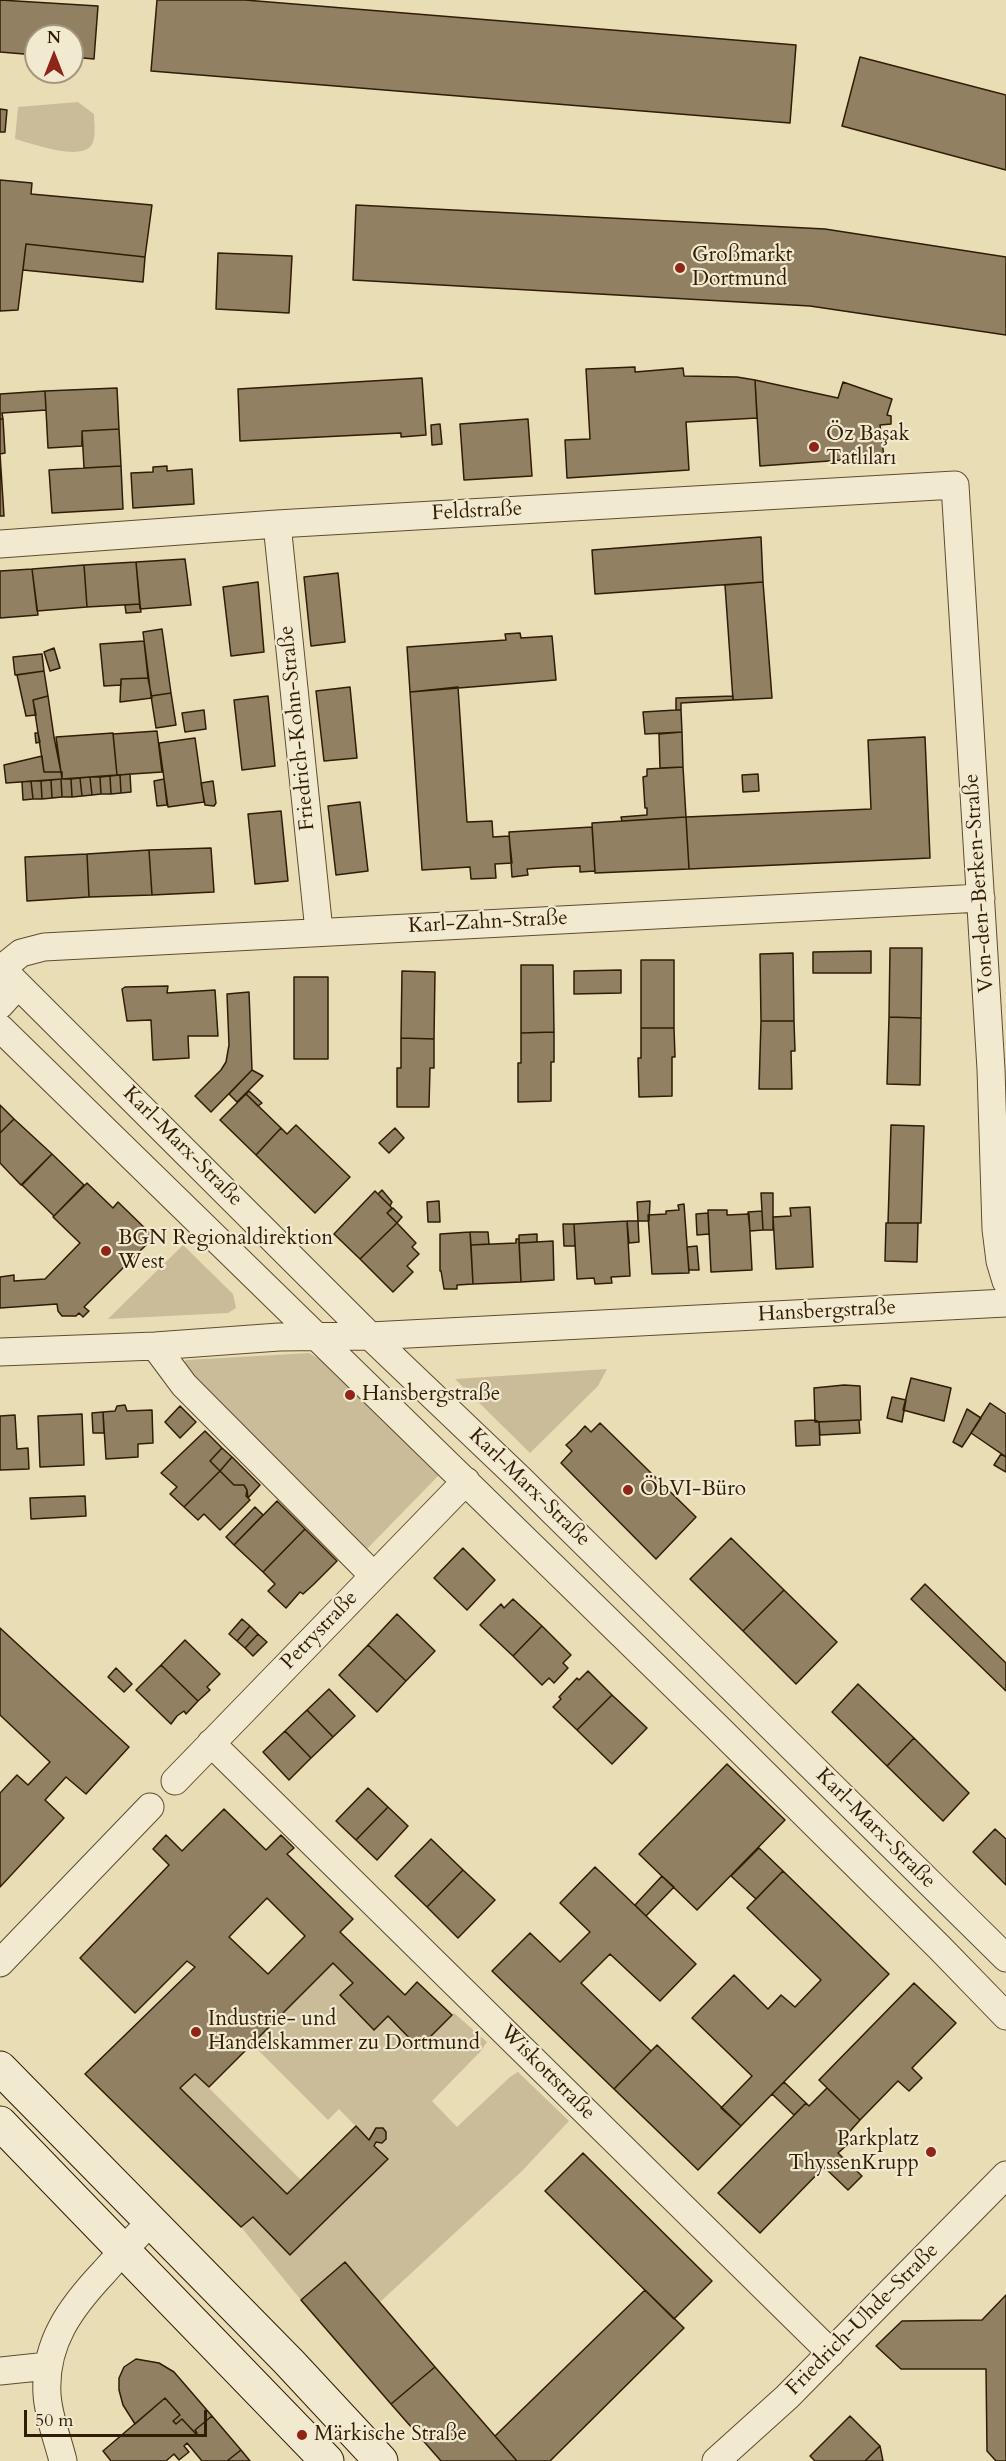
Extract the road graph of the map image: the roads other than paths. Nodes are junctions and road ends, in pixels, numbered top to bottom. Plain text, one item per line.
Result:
1 (955, 485) joint
2 (277, 524) junction
3 (0, 544) edge
4 (981, 898) junction
5 (319, 931) junction
6 (6, 974) edge
7 (0, 1005) edge
8 (0, 1028) edge
9 (1006, 1281) edge
10 (1006, 1304) edge
11 (370, 1336) junction
12 (318, 1337) junction
13 (155, 1346) junction
14 (0, 1352) edge
15 (466, 1481) junction
16 (374, 1576) junction
17 (211, 1743) junction
18 (175, 1781) dead end
19 (150, 1807) dead end
20 (1006, 1958) edge
21 (0, 1963) edge
22 (1006, 2016) edge
23 (0, 2068) edge
24 (0, 2123) edge
25 (1006, 2175) edge
26 (151, 2222) junction
27 (123, 2249) junction
28 (831, 2353) junction
29 (48, 2366) junction
30 (0, 2371) edge
31 (63, 2461) edge
32 (327, 2461) edge
33 (381, 2461) edge
34 (716, 2461) edge

1 - 2 street, Feldstraße
1 - 4 street, Von-den-Berken-Straße
2 - 3 street, Feldstraße
2 - 5 street, Friedrich-Kohn-Straße
4 - 5 street, Karl-Zahn-Straße
4 - 9 street, Von-den-Berken-Straße
5 - 6 street, Karl-Zahn-Straße
6 - 7 street, Karl-Zahn-Straße
6 - 11 street, Karl-Marx-Straße
8 - 12 street, Karl-Marx-Straße
10 - 11 street, Hansbergstraße
11 - 12 street, Hansbergstraße
11 - 20 street, Karl-Marx-Straße
12 - 13 street, Hansbergstraße
12 - 15 street, Karl-Marx-Straße
13 - 14 street, Hansbergstraße
13 - 16 street
15 - 16 street, Petrystraße
15 - 22 street, Karl-Marx-Straße
16 - 17 street, Petrystraße
17 - 18 street, Petrystraße
17 - 28 street, Wiskottstraße
19 - 21 street
23 - 26 main road
24 - 27 main road
25 - 28 street, Friedrich-Uhde-Straße
26 - 27 street
26 - 33 main road
27 - 29 street
27 - 32 main road
28 - 34 street, Friedrich-Uhde-Straße
29 - 30 street
29 - 31 street

